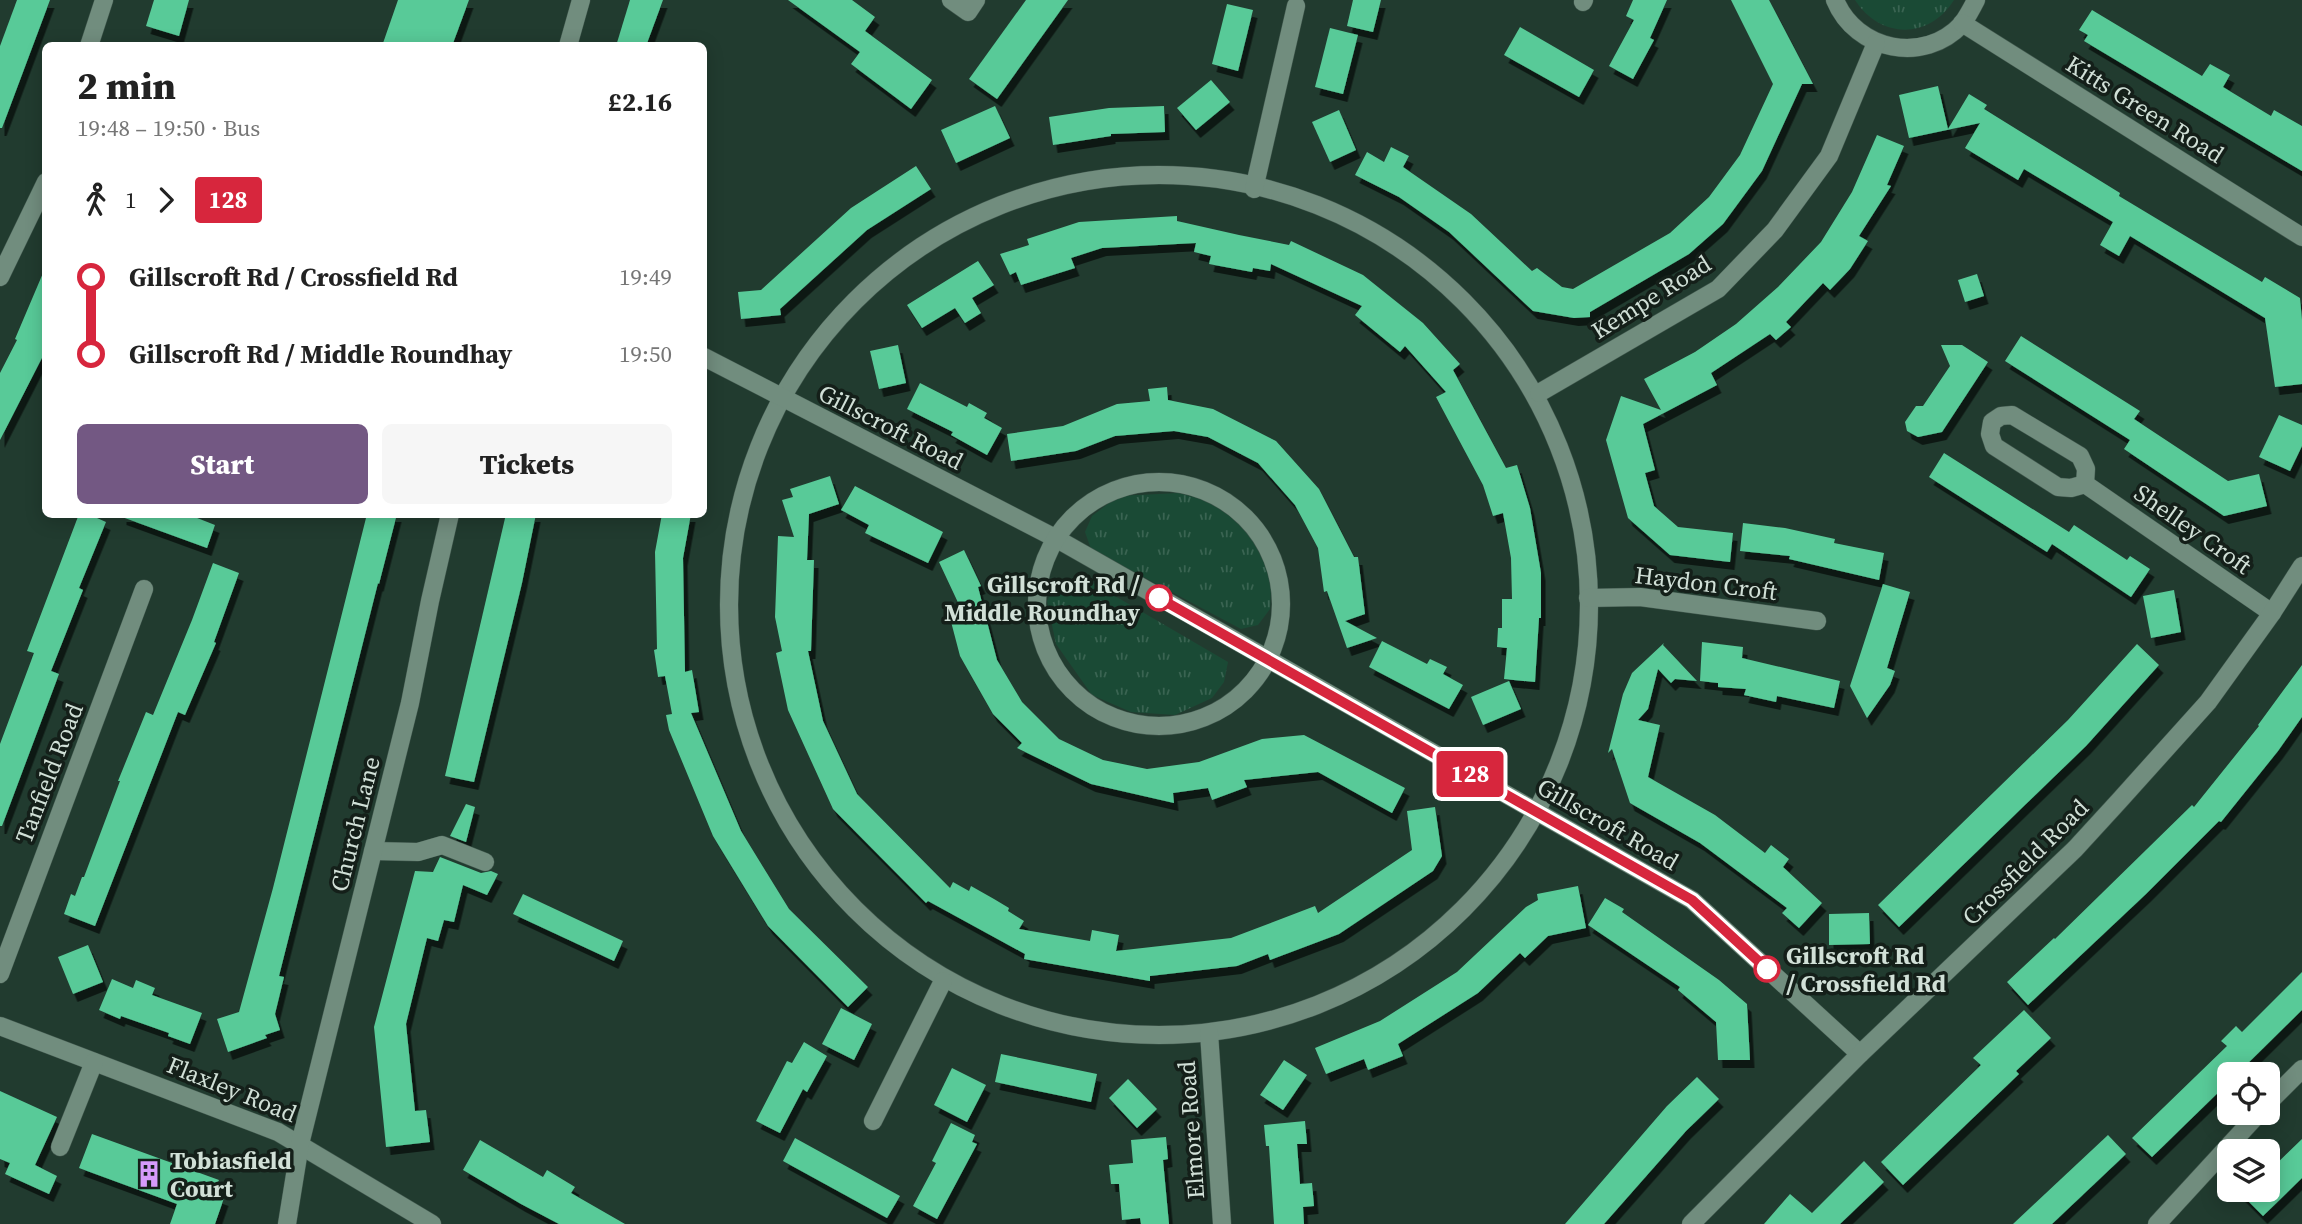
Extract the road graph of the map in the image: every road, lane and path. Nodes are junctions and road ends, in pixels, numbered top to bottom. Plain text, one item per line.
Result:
1 (104, 0) edge
2 (581, 0) edge
3 (951, 0) edge
4 (976, 0) edge
5 (1835, 0) edge
6 (1976, 0) edge
7 (1296, 6) dead end
8 (1962, 23) junction
9 (90, 42) edge
10 (569, 42) edge
11 (1876, 43) junction
12 (1254, 189) junction
13 (42, 190) edge
14 (2302, 237) edge
15 (0, 277) edge
16 (707, 360) edge
17 (1539, 393) junction
18 (781, 399) junction
19 (2085, 484) junction
20 (449, 518) edge
21 (1057, 539) junction
22 (2302, 566) edge
23 (145, 589) dead end
24 (1588, 598) junction
25 (2272, 614) junction
26 (1817, 621) dead end
27 (1265, 659) junction
28 (1535, 811) junction
29 (373, 851) junction
30 (485, 862) dead end
31 (0, 974) edge
32 (943, 981) junction
33 (0, 1026) edge
34 (1209, 1033) junction
35 (1860, 1054) junction
36 (94, 1062) junction
37 (2302, 1069) edge
38 (2280, 1091) edge
39 (873, 1121) dead end
40 (2248, 1125) edge
41 (300, 1144) junction
42 (60, 1147) dead end
43 (287, 1224) edge
44 (432, 1224) edge
45 (1222, 1224) edge
46 (1691, 1224) edge
47 (2157, 1224) edge

1 - 9 street
2 - 10 street
3 - 4 street
5 - 11 street
6 - 8 street
7 - 12 street
8 - 11 street
8 - 14 street, Kitts Green Road
11 - 17 street, Kempe Road
12 - 17 street
12 - 18 street
13 - 15 street
16 - 18 street, Gillscroft Road
17 - 24 street
18 - 21 street, Gillscroft Road
18 - 32 street
19 - 19 street
19 - 25 street, Shelley Croft
20 - 29 street, Church Lane
21 - 27 street, Gillscroft Road
21 - 27 street
21 - 27 street
22 - 25 street, Crossfield Road
23 - 31 street, Tanfield Road
24 - 26 street, Haydon Croft
24 - 28 street
25 - 35 street, Crossfield Road
27 - 28 street, Gillscroft Road
28 - 34 street
28 - 35 street, Gillscroft Road
29 - 30 street
29 - 41 street, Church Lane
32 - 34 street
32 - 39 street
33 - 36 street, Flaxley Road
34 - 45 street, Elmore Road
35 - 46 street, Crossfield Road
36 - 41 street, Flaxley Road
36 - 42 street
37 - 38 street
40 - 47 street
41 - 43 street, Church Lane
41 - 44 street, Flaxley Road

